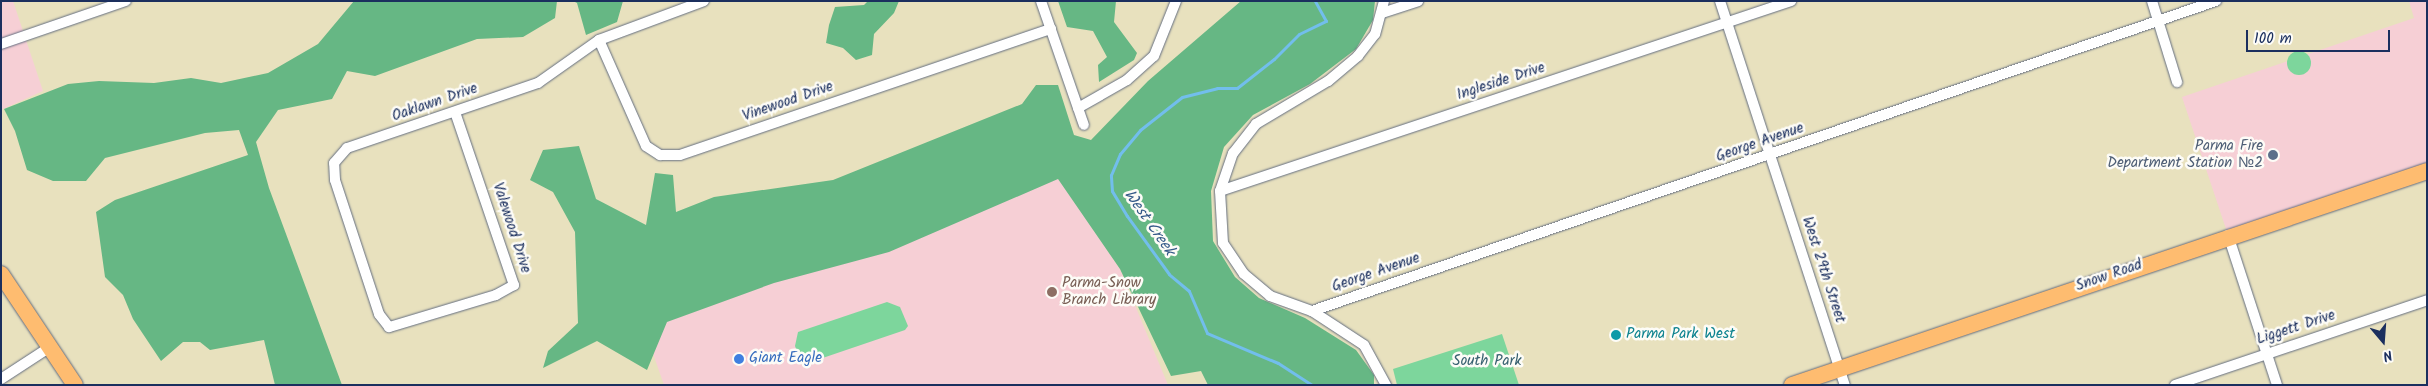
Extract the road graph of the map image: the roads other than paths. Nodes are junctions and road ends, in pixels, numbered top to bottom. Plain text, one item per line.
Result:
1 (126, 1) edge
2 (704, 1) edge
3 (1041, 1) edge
4 (1176, 1) edge
5 (1384, 1) edge
6 (1418, 1) edge
7 (1720, 1) edge
8 (1791, 1) edge
9 (2152, 1) edge
10 (2216, 1) edge
11 (1382, 13) junction
12 (2158, 20) junction
13 (1727, 23) junction
14 (1051, 29) junction
15 (598, 40) junction
16 (1, 44) edge
17 (2177, 82) dead end
18 (1078, 108) junction
19 (455, 112) junction
20 (1084, 125) dead end
21 (1772, 159) junction
22 (2427, 170) edge
23 (1220, 191) junction
24 (2228, 235) junction
25 (1, 274) edge
26 (2427, 300) edge
27 (1312, 311) junction
28 (389, 327) joint
29 (50, 347) junction
30 (2266, 353) junction
31 (1839, 368) junction
32 (1, 380) edge
33 (75, 385) edge
34 (1386, 385) edge
35 (1792, 385) edge
36 (1845, 385) edge
37 (2175, 385) edge
38 (2277, 385) edge

1 - 16 street
2 - 15 street, Oaklawn Drive
3 - 14 street
4 - 18 street
5 - 11 street
6 - 11 street
7 - 13 street
8 - 13 street, Ingleside Drive
9 - 12 street
10 - 12 street, George Avenue
11 - 23 street
12 - 17 street
12 - 21 street, George Avenue
13 - 21 street, West 29th Street
13 - 23 street, Ingleside Drive
14 - 15 street, Vinewood Drive
14 - 18 street
15 - 19 street, Oaklawn Drive
18 - 20 street
19 - 28 street, Oaklawn Drive
19 - 28 street, Valewood Drive
21 - 27 street, George Avenue
21 - 31 street, West 29th Street
22 - 24 main road, Snow Road
23 - 27 street
24 - 30 street
24 - 31 main road, Snow Road
25 - 29 main road
26 - 30 street, Liggett Drive
27 - 34 street
29 - 32 street
29 - 33 main road
30 - 37 street, Liggett Drive
30 - 38 street
31 - 35 main road, Snow Road
31 - 36 street, West 29th Street

